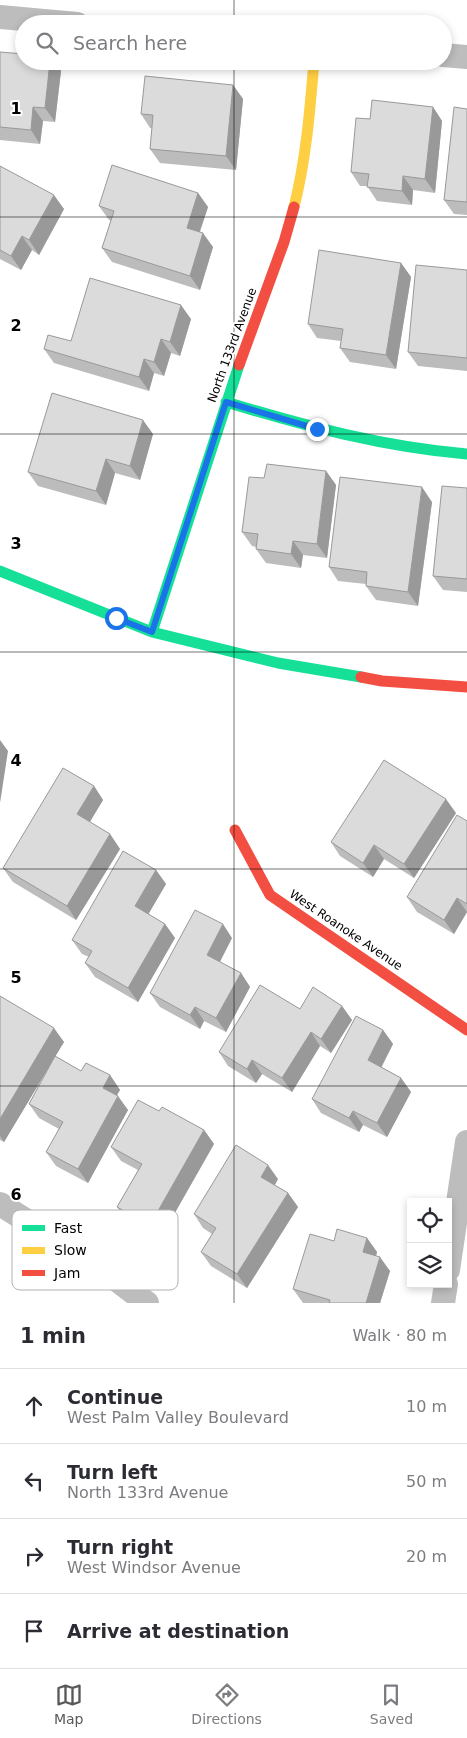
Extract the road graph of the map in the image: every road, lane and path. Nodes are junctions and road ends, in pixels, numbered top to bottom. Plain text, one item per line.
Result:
1 (0, 17) edge
2 (15, 18) edge
3 (452, 56) edge
4 (467, 57) edge
5 (313, 70) edge
6 (226, 402) junction
7 (467, 454) edge
8 (0, 571) edge
9 (152, 632) junction
10 (467, 687) edge
11 (235, 830) dead end
12 (467, 1030) edge
13 (467, 1142) edge
14 (0, 1204) edge
15 (12, 1212) edge
16 (452, 1243) edge
17 (446, 1288) edge
18 (131, 1290) edge
19 (148, 1303) edge
20 (444, 1303) edge

1 - 2 street
3 - 4 street
5 - 6 street, North 133rd Avenue
6 - 7 street
6 - 9 street, North 133rd Avenue
8 - 9 street
9 - 10 street
11 - 12 street, West Roanoke Avenue
13 - 16 street
14 - 15 street
17 - 20 street
18 - 19 street

